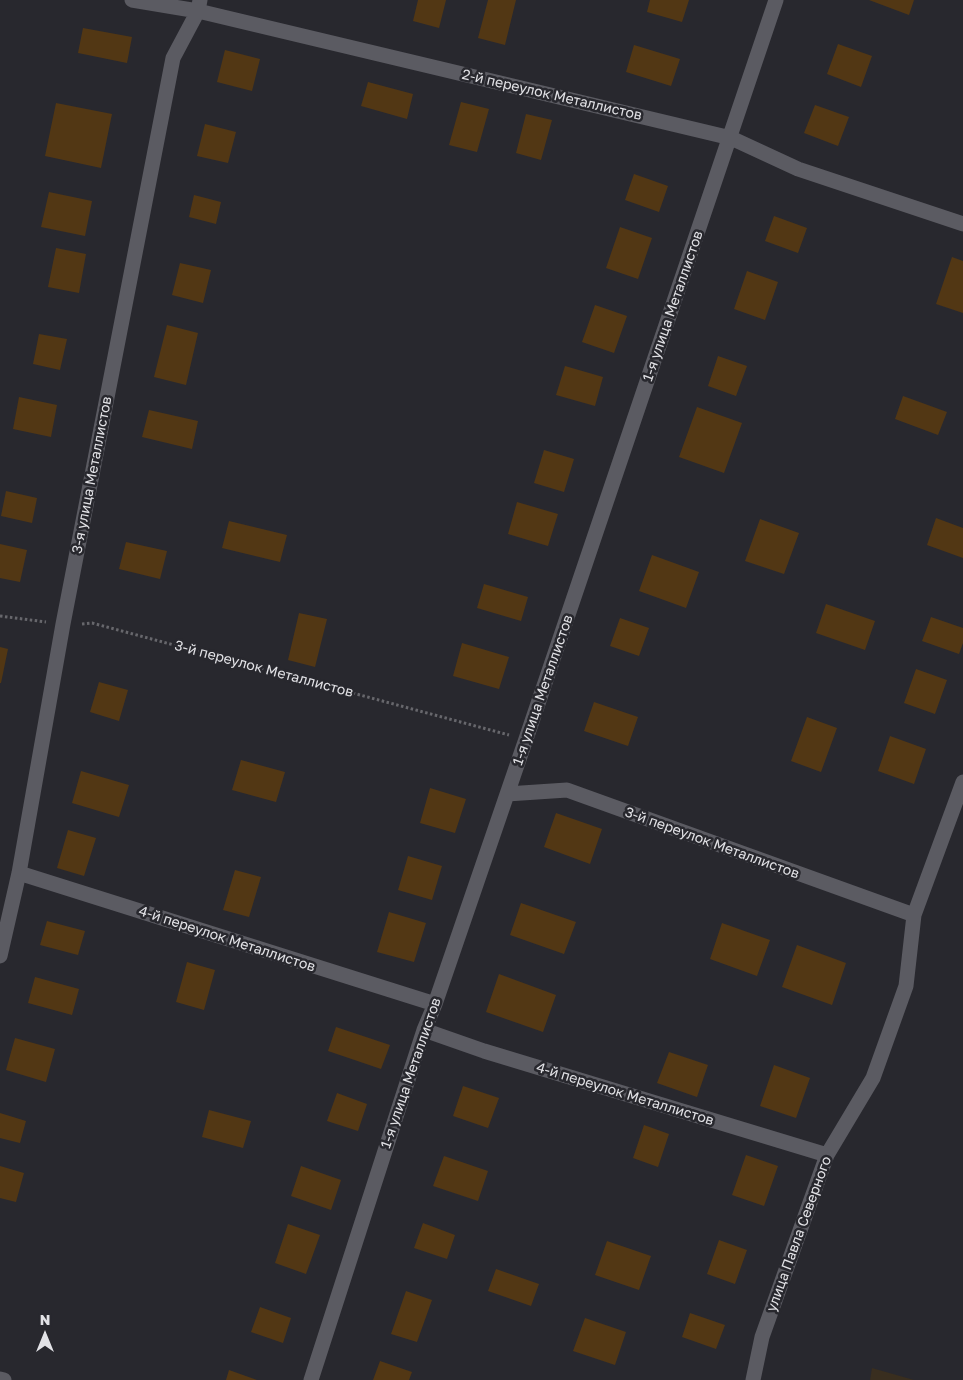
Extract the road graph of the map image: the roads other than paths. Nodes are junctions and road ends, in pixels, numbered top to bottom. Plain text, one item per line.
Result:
1 (132, 0) edge
2 (776, 0) edge
3 (199, 6) edge
4 (731, 138) junction
5 (963, 224) edge
6 (963, 782) edge
7 (507, 794) junction
8 (19, 873) junction
9 (914, 915) junction
10 (0, 956) edge
11 (435, 1004) junction
12 (424, 1030) junction
13 (827, 1155) junction
14 (0, 1379) edge
15 (4, 1380) edge
16 (311, 1380) edge
17 (753, 1380) edge

1 - 3 street, 2-й переулок Металлистов
2 - 4 street, 1-я улица Металлистов
3 - 4 street, 2-й переулок Металлистов
3 - 8 street, 3-я улица Металлистов
4 - 5 street, 2-й переулок Металлистов
4 - 7 street, 1-я улица Металлистов
6 - 9 street, улица Павла Северного
7 - 9 street, 3-й переулок Металлистов
7 - 11 street, 1-я улица Металлистов
8 - 10 street, 3-я улица Металлистов
8 - 11 street, 4-й переулок Металлистов
9 - 13 street, улица Павла Северного
11 - 12 street, 1-я улица Металлистов
12 - 13 street, 4-й переулок Металлистов
12 - 16 street, 1-я улица Металлистов
13 - 17 street, улица Павла Северного
14 - 15 street

